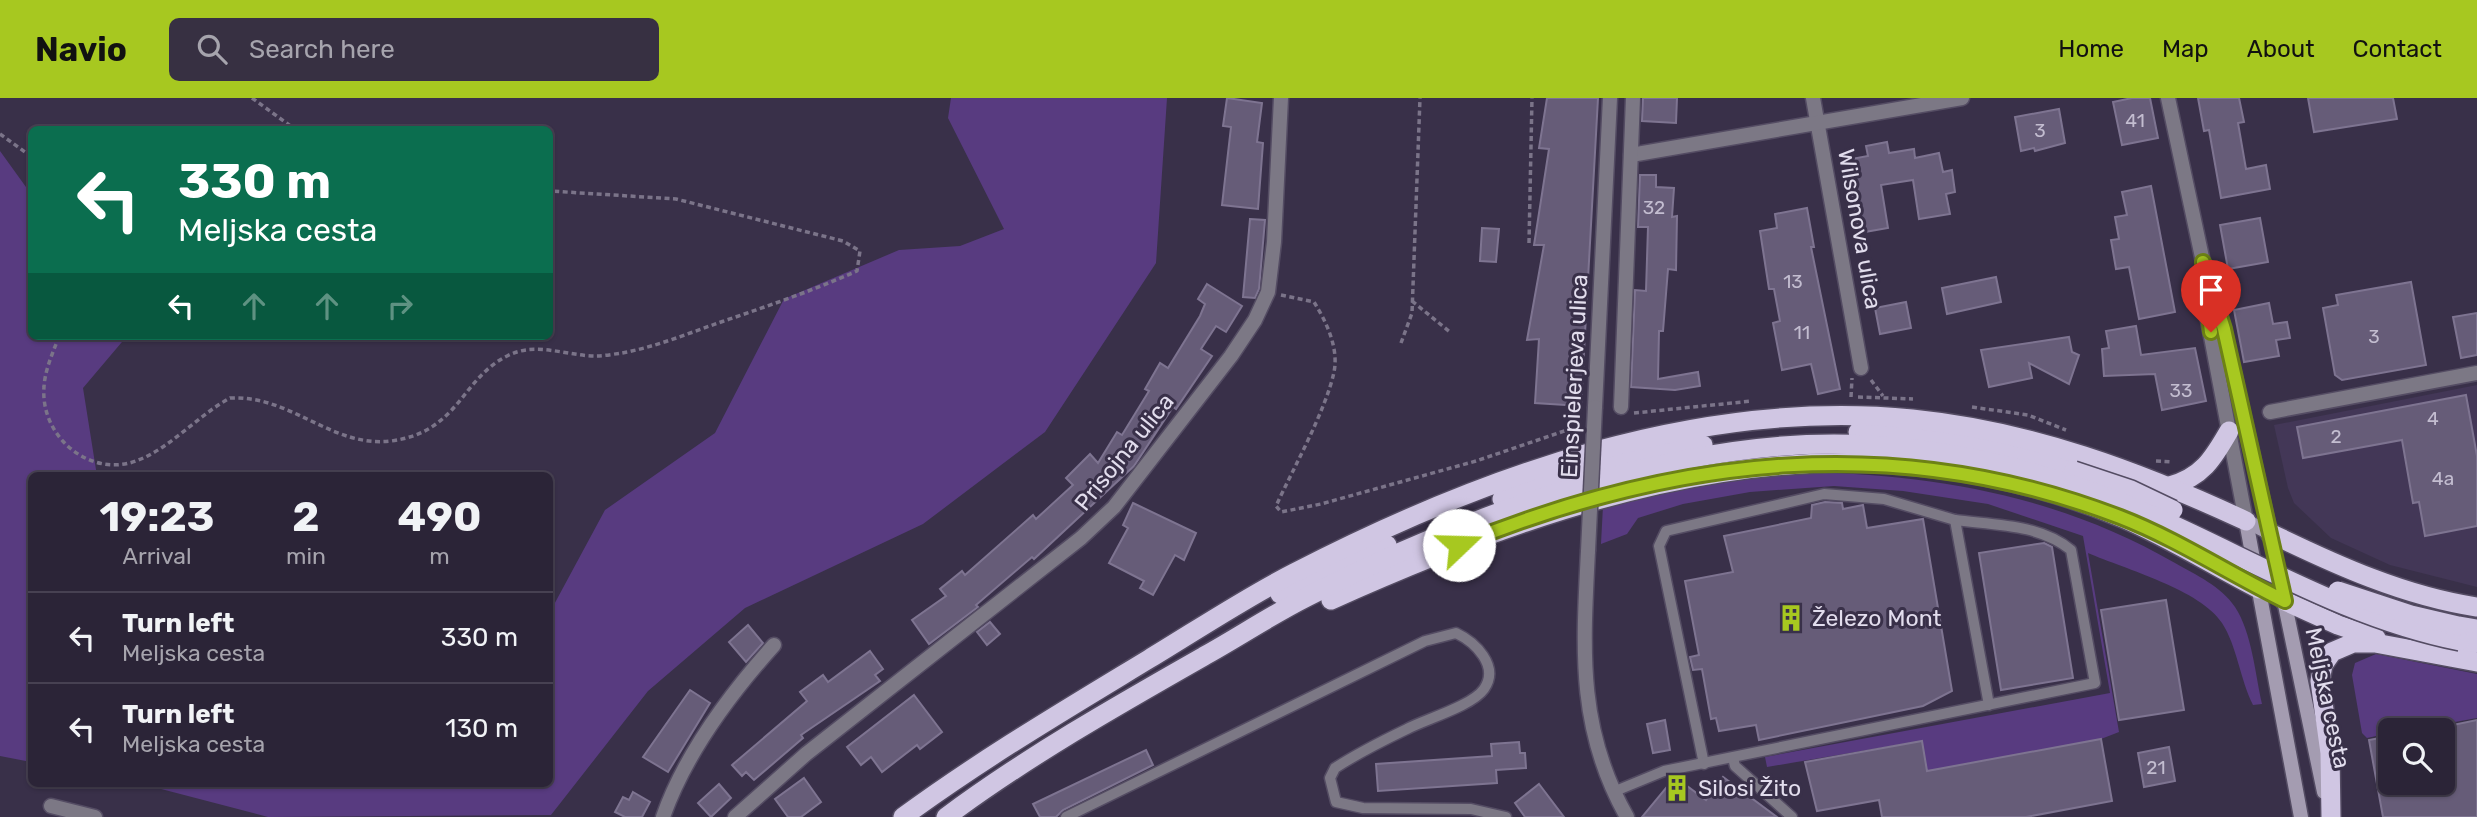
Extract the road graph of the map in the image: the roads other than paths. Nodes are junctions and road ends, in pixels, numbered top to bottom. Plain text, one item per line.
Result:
1 (1281, 98) edge
2 (1610, 98) edge
3 (1633, 98) edge
4 (1813, 98) edge
5 (1962, 98) edge
6 (2168, 98) edge
7 (1817, 123) junction
8 (1631, 155) junction
9 (2203, 262) junction
10 (1861, 368) road end
11 (2477, 373) edge
12 (1621, 407) dead end
13 (2270, 412) dead end
14 (2229, 431) junction
15 (2074, 478) junction
16 (2170, 486) junction
17 (1955, 520) junction
18 (2246, 521) junction
19 (2270, 533) junction
20 (2259, 589) junction
21 (2285, 601) junction
22 (2477, 607) edge
23 (2468, 635) edge
24 (1229, 642) junction
25 (774, 645) dead end
26 (1169, 647) junction
27 (2417, 651) junction
28 (2477, 662) edge
29 (1989, 705) junction
30 (1733, 758) junction
31 (1704, 764) junction
32 (1613, 792) junction
33 (51, 806) dead end
34 (95, 817) edge
35 (663, 817) edge
36 (736, 817) edge
37 (903, 817) edge
38 (946, 817) edge
39 (1066, 817) edge
40 (1506, 817) edge
41 (1627, 817) edge
42 (1792, 817) edge
43 (2301, 817) edge
44 (2330, 817) edge

1 - 36 street, Prisojna ulica
2 - 32 street, Einspielerjeva ulica, bridge
3 - 8 street
4 - 7 street, Wilsonova ulica
5 - 7 street
6 - 9 street, Meljska cesta
7 - 8 street
7 - 10 street, Wilsonova ulica
8 - 12 street
9 - 14 street, Meljska cesta
9 - 19 street, Meljska cesta
11 - 13 street
14 - 16 highway
14 - 18 street, Meljska cesta
15 - 23 highway, bridge
15 - 24 highway
15 - 26 highway
16 - 18 highway
16 - 26 highway
17 - 29 lane
17 - 29 lane
17 - 31 lane
18 - 19 main road
18 - 20 main road, Meljska cesta
19 - 21 main road, Meljska cesta
19 - 22 highway
20 - 21 main road
20 - 24 highway
20 - 43 main road, Meljska cesta
21 - 27 highway
21 - 44 main road, Meljska cesta
24 - 38 highway
25 - 35 street
26 - 37 highway
27 - 28 highway
27 - 44 highway
29 - 30 lane
30 - 31 lane
30 - 42 lane
31 - 32 lane
32 - 41 street, Einspielerjeva ulica
33 - 34 street
39 - 40 lane

